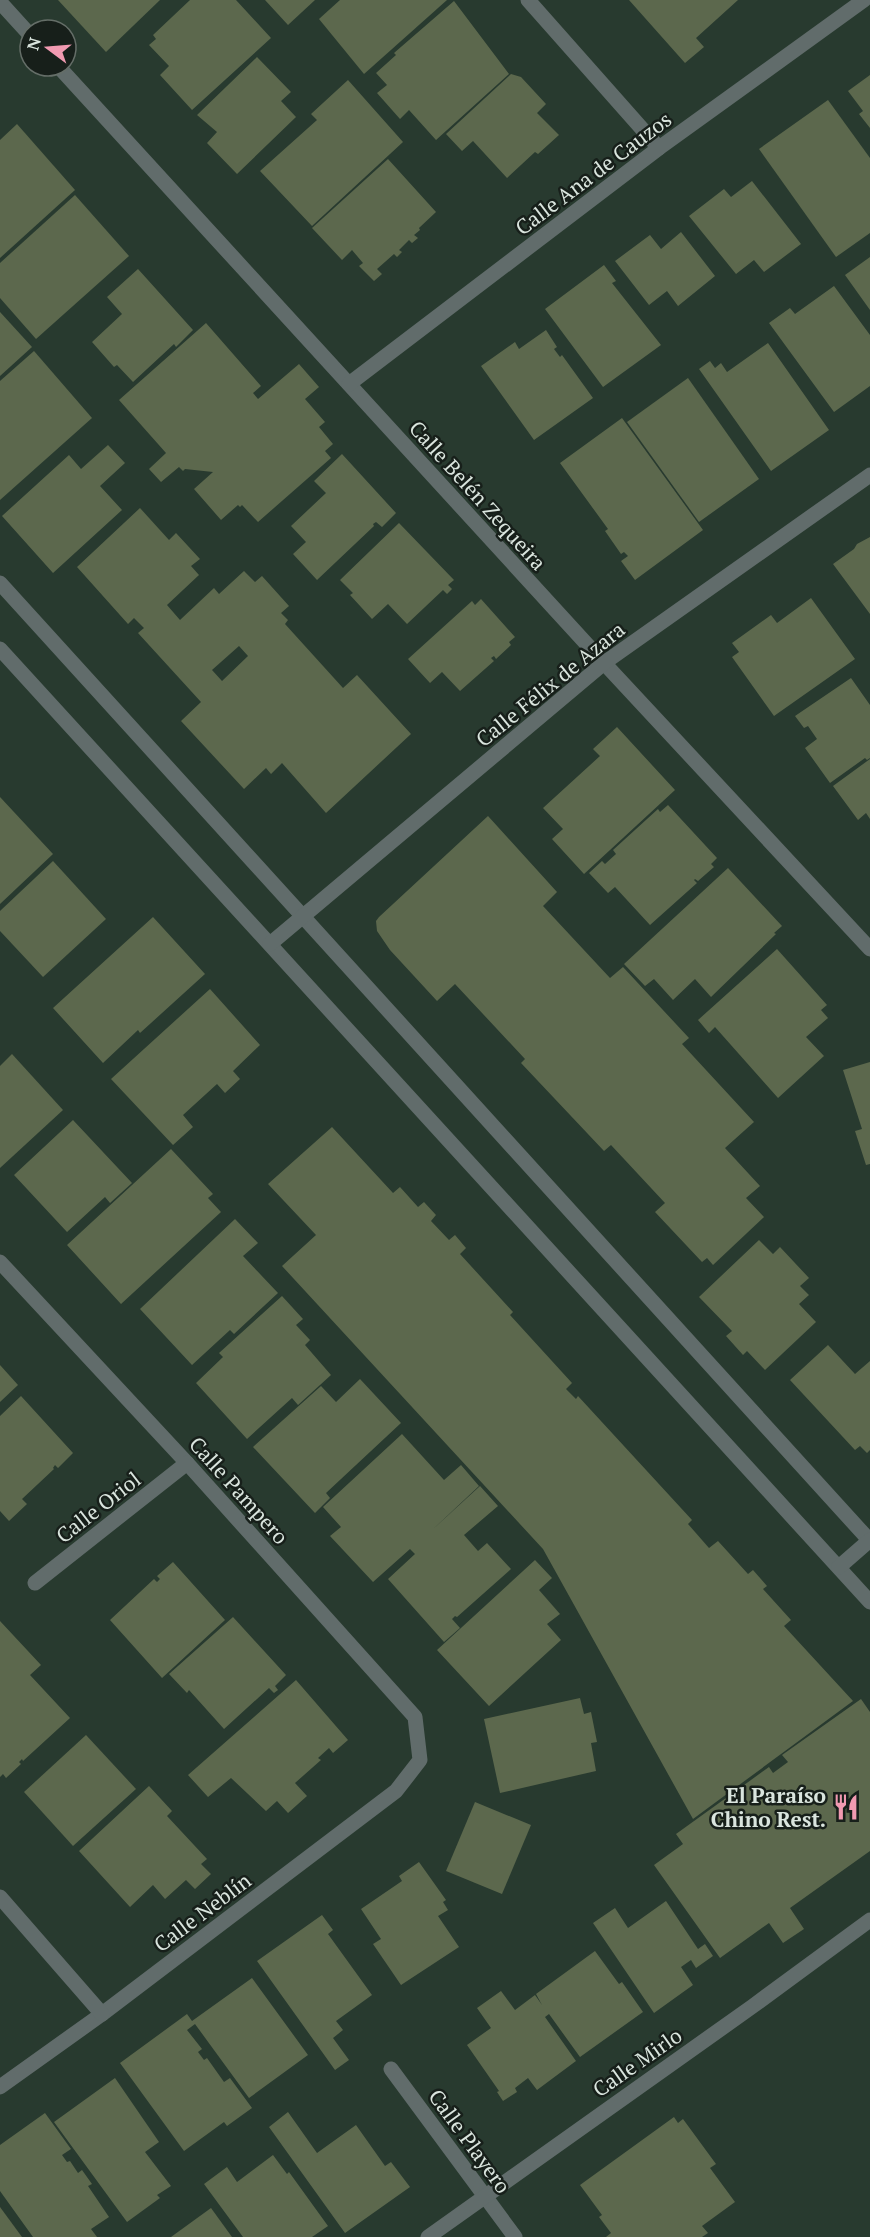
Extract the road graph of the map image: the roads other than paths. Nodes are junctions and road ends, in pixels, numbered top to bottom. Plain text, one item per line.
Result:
1 (528, 0) edge
2 (864, 0) edge
3 (0, 2) edge
4 (18, 22) edge
5 (69, 78) edge
6 (659, 147) junction
7 (349, 384) junction
8 (870, 475) edge
9 (0, 583) edge
10 (0, 649) edge
11 (604, 663) junction
12 (303, 916) junction
13 (270, 944) junction
14 (870, 949) edge
15 (0, 1262) edge
16 (187, 1463) junction
17 (870, 1540) edge
18 (839, 1567) junction
19 (35, 1583) dead end
20 (870, 1602) edge
21 (420, 1760) joint
22 (0, 1897) edge
23 (870, 1920) edge
24 (102, 2014) junction
25 (391, 2069) dead end
26 (0, 2086) edge
27 (484, 2196) junction
28 (428, 2237) edge
29 (515, 2237) edge

1 - 6 street
2 - 6 street, Calle Ana de Cauzos
3 - 4 street
5 - 7 street, Calle Belén Zequeira
6 - 7 street, Calle Ana de Cauzos
7 - 11 street, Calle Belén Zequeira
8 - 11 street, Calle Félix de Azara
9 - 12 street
10 - 13 street
11 - 12 street, Calle Félix de Azara
11 - 14 street, Calle Belén Zequeira
12 - 13 street, Calle Félix de Azara
12 - 17 street
13 - 18 street
15 - 16 street, Calle Pampero
16 - 19 street, Calle Oriol
16 - 21 street, Calle Pampero
17 - 18 street
18 - 20 street
21 - 24 street, Calle Neblín
22 - 24 street
23 - 27 street, Calle Mirlo
24 - 26 street, Calle Neblín
25 - 27 street, Calle Playero
27 - 28 street, Calle Mirlo
27 - 29 street, Calle Playero

